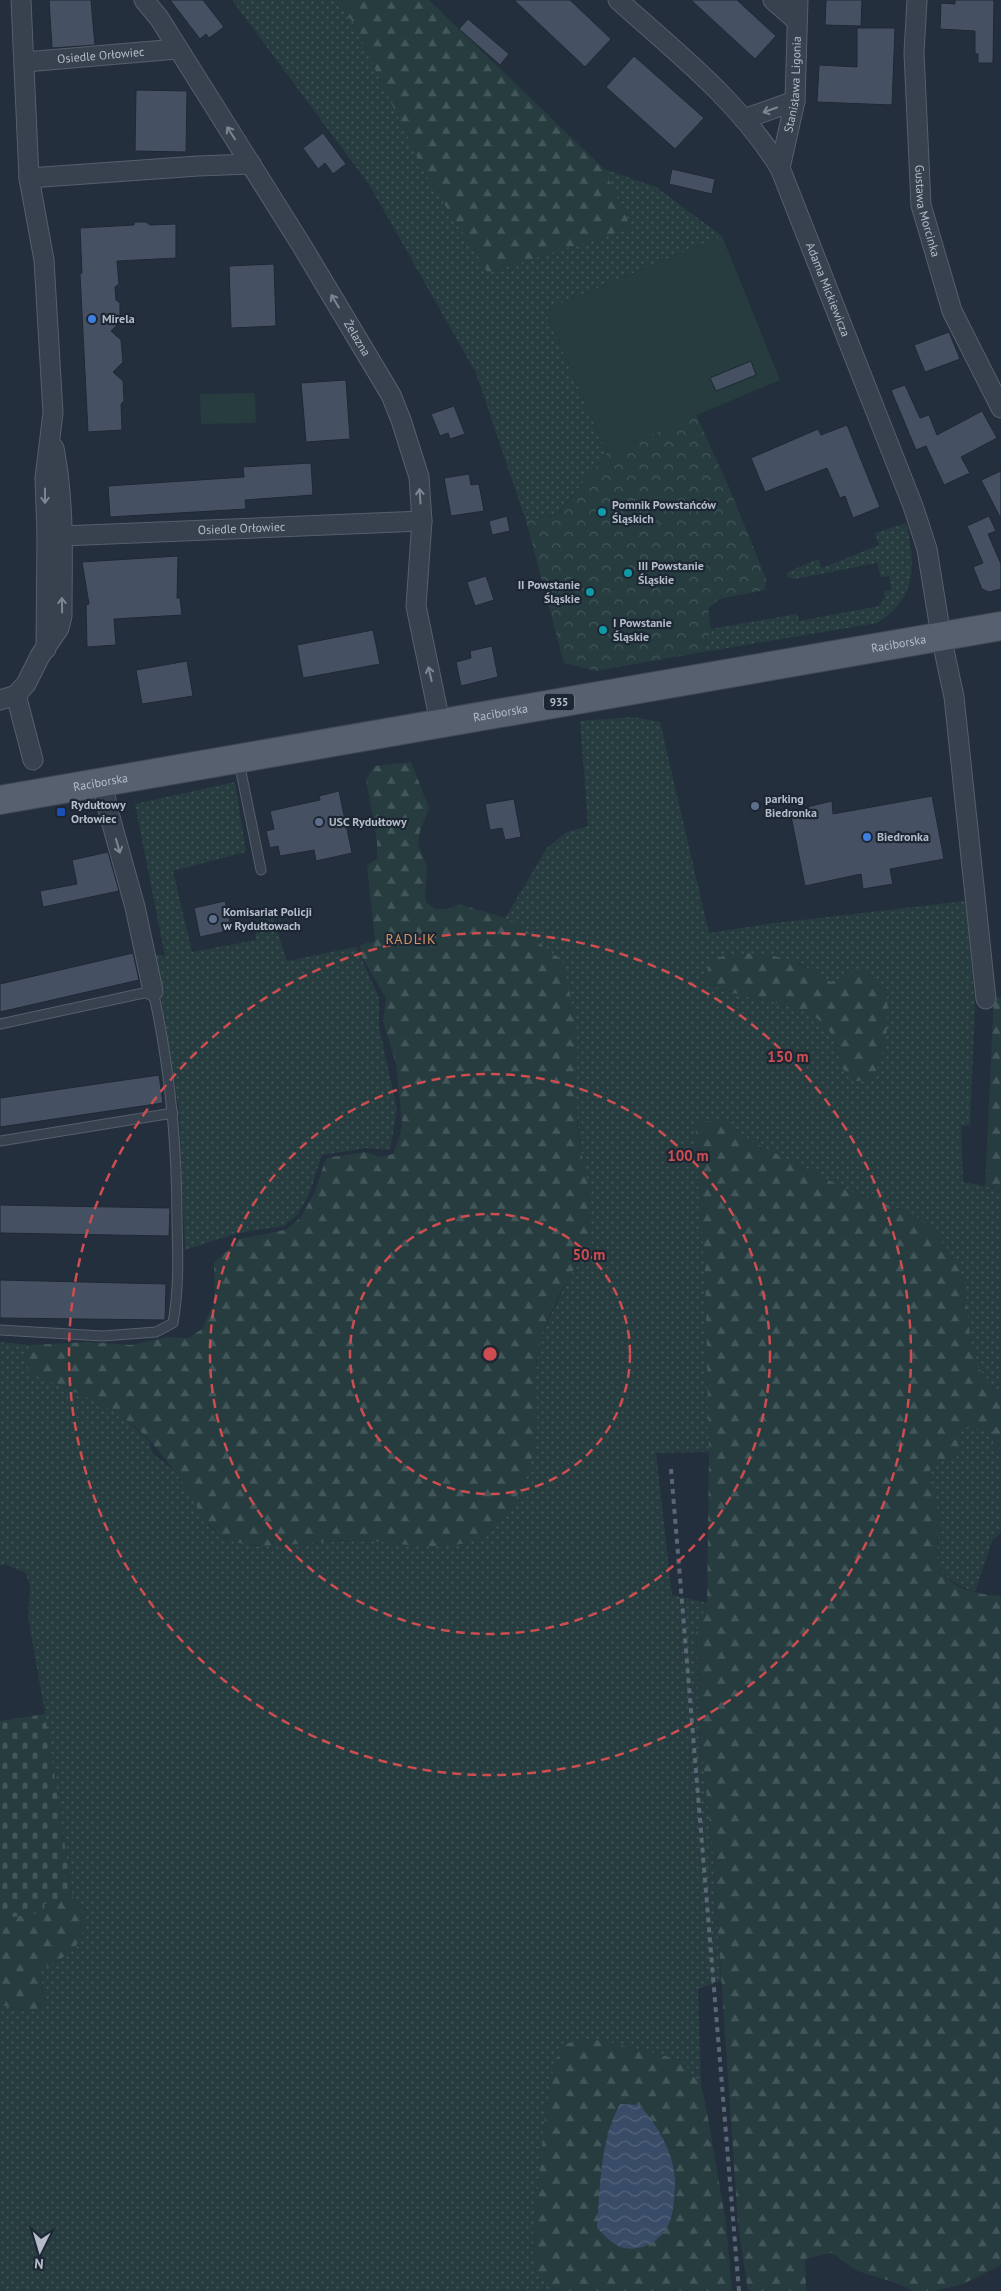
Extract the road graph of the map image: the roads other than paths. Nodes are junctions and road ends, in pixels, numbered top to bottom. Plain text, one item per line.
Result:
1 (21, 0) edge
2 (144, 0) edge
3 (618, 0) edge
4 (773, 0) edge
5 (798, 0) edge
6 (917, 0) edge
7 (797, 21) junction
8 (177, 49) junction
9 (25, 62) junction
10 (795, 101) junction
11 (744, 118) junction
12 (251, 164) junction
13 (780, 168) junction
14 (30, 178) junction
15 (1001, 408) edge
16 (422, 521) junction
17 (54, 535) junction
18 (1001, 626) edge
19 (941, 636) junction
20 (8, 697) edge
21 (440, 722) junction
22 (238, 757) junction
23 (33, 760) dead end
24 (103, 782) junction
25 (0, 800) edge
26 (261, 870) dead end
27 (153, 991) junction
28 (986, 998) dead end
29 (0, 1024) edge
30 (173, 1113) junction
31 (0, 1141) edge
32 (0, 1330) edge

1 - 9 street
2 - 8 street, Żelazna
3 - 11 street, Adama Mickiewicza
4 - 7 street
5 - 7 street, Stanisława Ligonia
6 - 15 street, Gustawa Morcinka
7 - 10 street, Stanisława Ligonia
8 - 9 street, Osiedle Orłowiec
12 -> 8 street, Żelazna
9 - 14 street
10 -> 11 street
10 - 13 street, Stanisława Ligonia
11 - 13 street, Adama Mickiewicza
12 - 14 street
16 -> 12 street, Żelazna
13 - 19 street, Adama Mickiewicza
14 - 17 street
16 - 17 street, Osiedle Orłowiec
21 -> 16 street, Żelazna
17 - 20 street
18 - 19 main road, Raciborska / 935
19 - 21 main road, Raciborska / 935
19 - 28 street, Adama Mickiewicza
20 - 23 street
21 - 22 main road, Raciborska / 935
22 - 24 main road, Raciborska / 935
22 - 26 lane
24 - 25 main road, Raciborska / 935
24 -> 27 street
27 - 29 lane
27 - 30 lane
30 - 31 lane
30 - 32 lane

